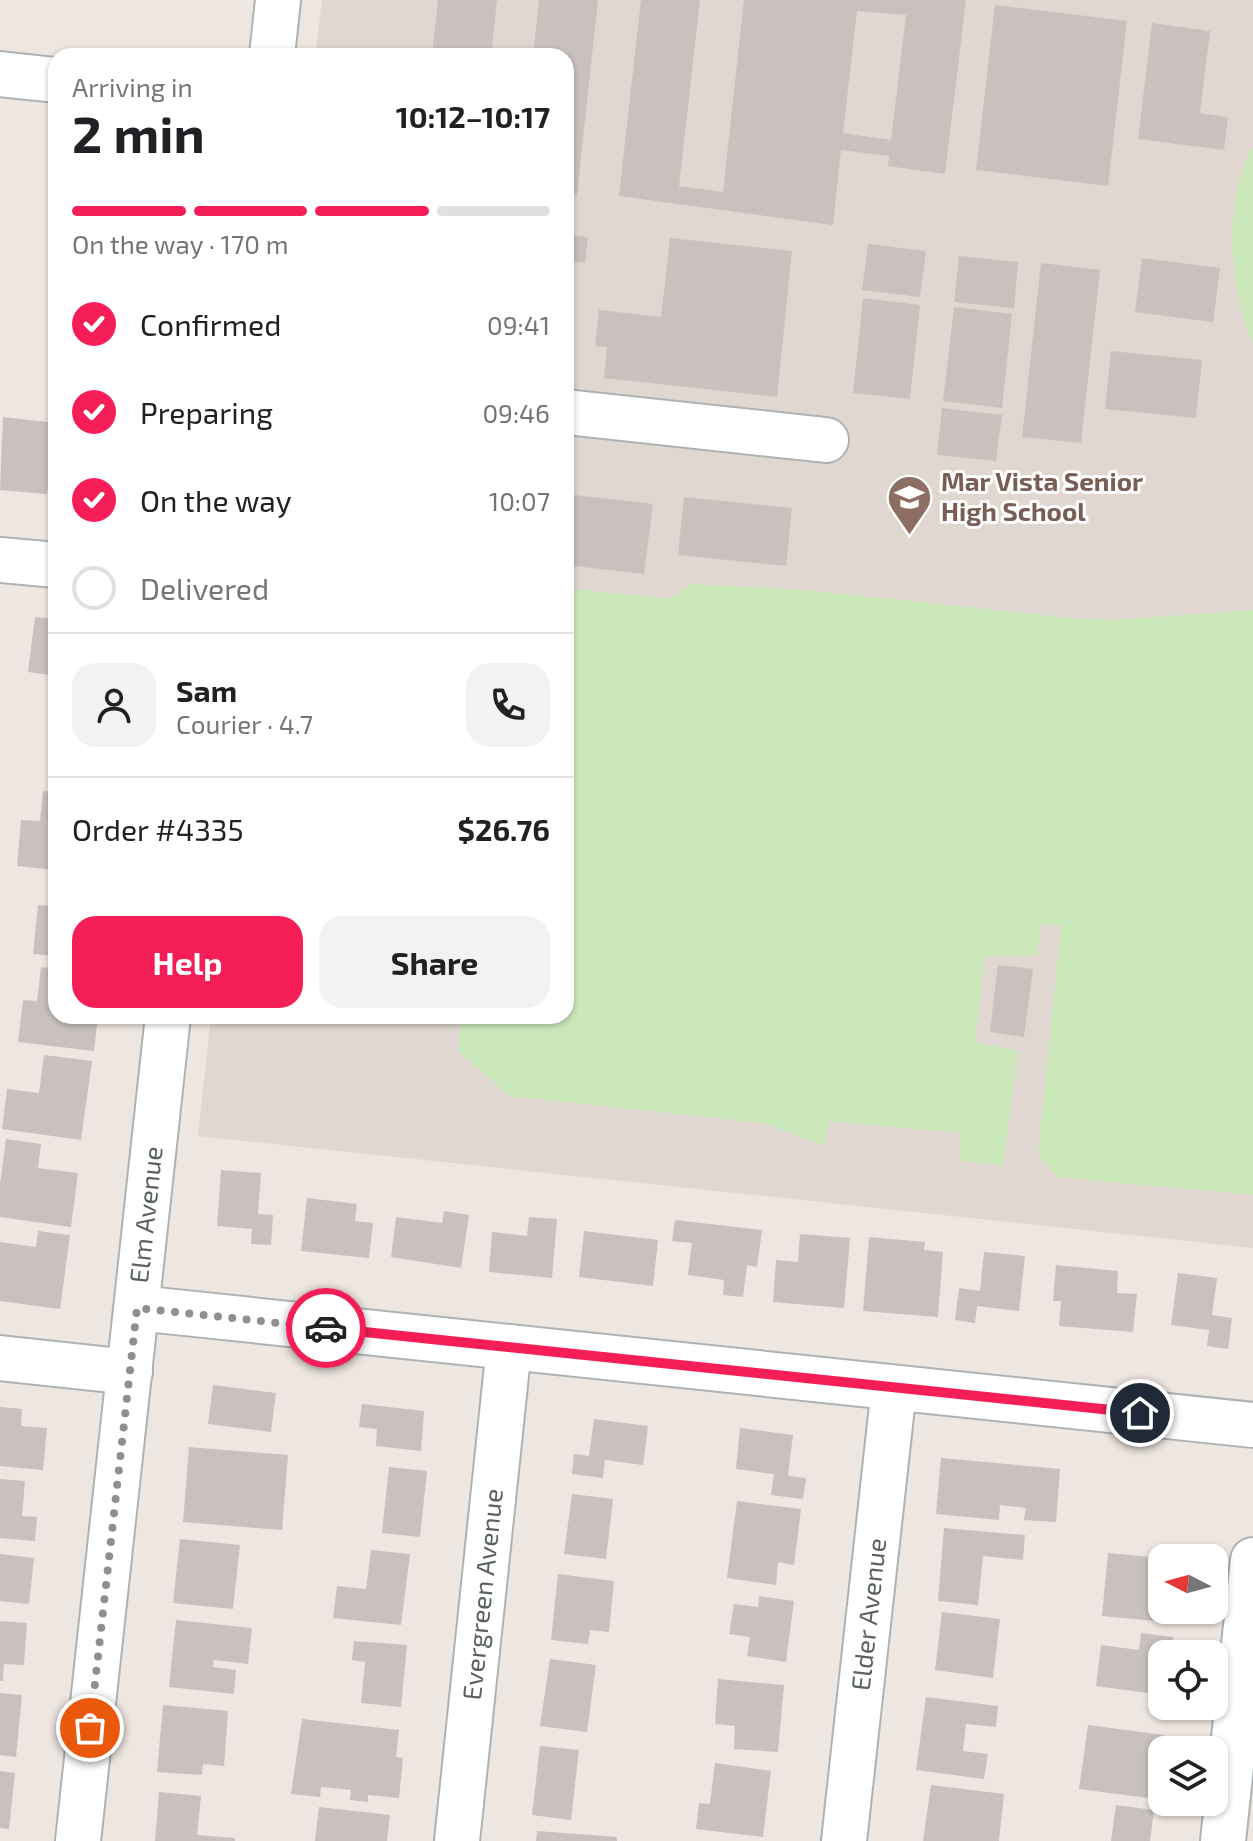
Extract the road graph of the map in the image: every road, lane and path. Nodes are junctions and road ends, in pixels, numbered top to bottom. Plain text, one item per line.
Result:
1 (278, 0) edge
2 (273, 48) edge
3 (0, 74) edge
4 (48, 79) edge
5 (574, 413) edge
6 (826, 440) dead end
7 (0, 560) edge
8 (48, 564) edge
9 (167, 1024) edge
10 (137, 1308) junction
11 (509, 1347) junction
12 (0, 1358) edge
13 (130, 1372) junction
14 (894, 1388) junction
15 (1253, 1425) edge
16 (1253, 1560) edge
17 (78, 1841) edge
18 (457, 1841) edge
19 (844, 1841) edge
20 (1223, 1841) edge

1 - 2 street
3 - 4 street
5 - 6 street
7 - 8 street
9 - 10 street, Elm Avenue
10 - 11 street
10 - 13 street, Elm Avenue
11 - 14 street
11 - 18 street, Evergreen Avenue
12 - 13 street
13 - 17 street, Elm Avenue
14 - 15 street
14 - 19 street, Elder Avenue
16 - 20 street

